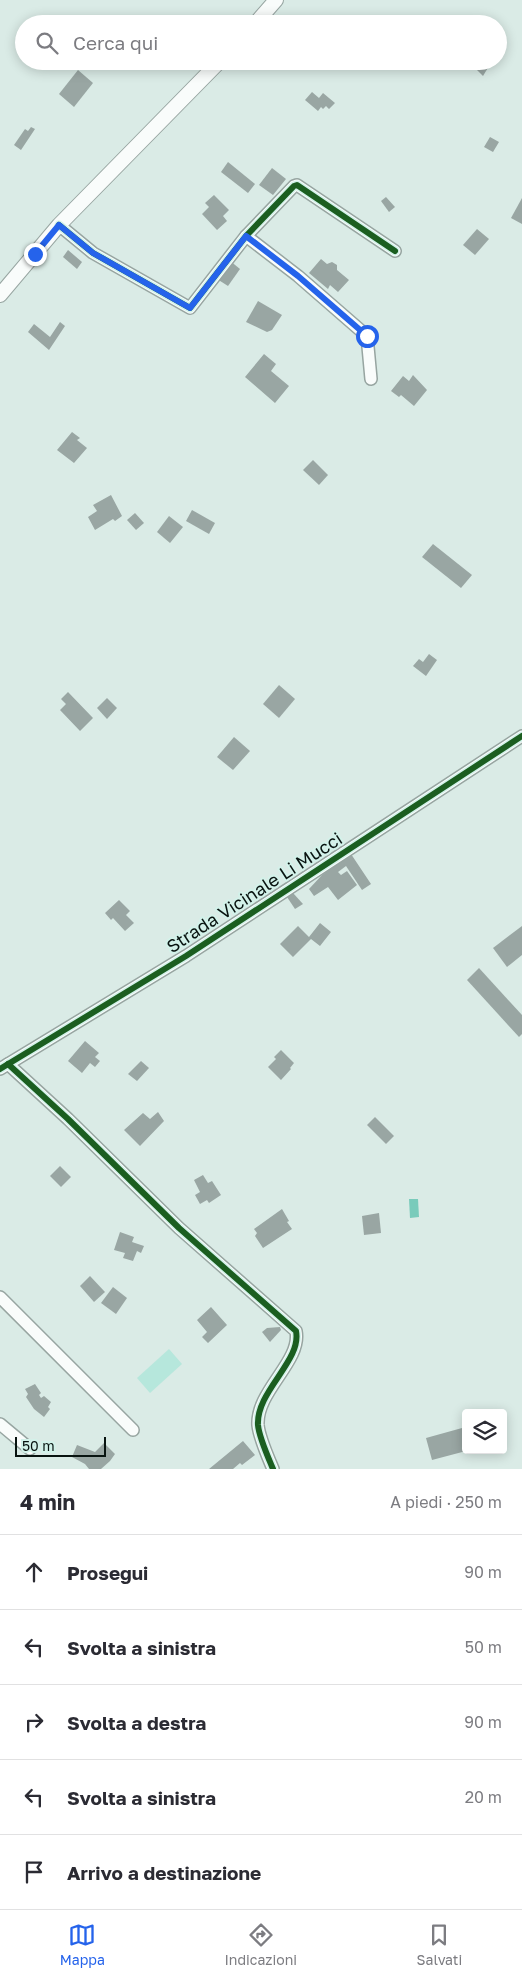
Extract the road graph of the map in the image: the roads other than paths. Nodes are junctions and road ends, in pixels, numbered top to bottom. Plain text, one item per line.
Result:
1 (276, 0) edge
2 (262, 15) edge
3 (211, 70) edge
4 (59, 225) junction
5 (246, 236) junction
6 (396, 251) dead end
7 (0, 296) edge
8 (370, 379) dead end
9 (522, 736) edge
10 (4, 1066) edge
11 (0, 1298) edge
12 (0, 1424) edge
13 (133, 1430) dead end
14 (30, 1449) dead end
15 (273, 1469) edge

1 - 2 street
3 - 4 street
4 - 5 street
4 - 7 street
5 - 6 street
5 - 8 street
9 - 10 street, Strada Vicinale Li Mucci
10 - 15 street
11 - 13 street
12 - 14 street

